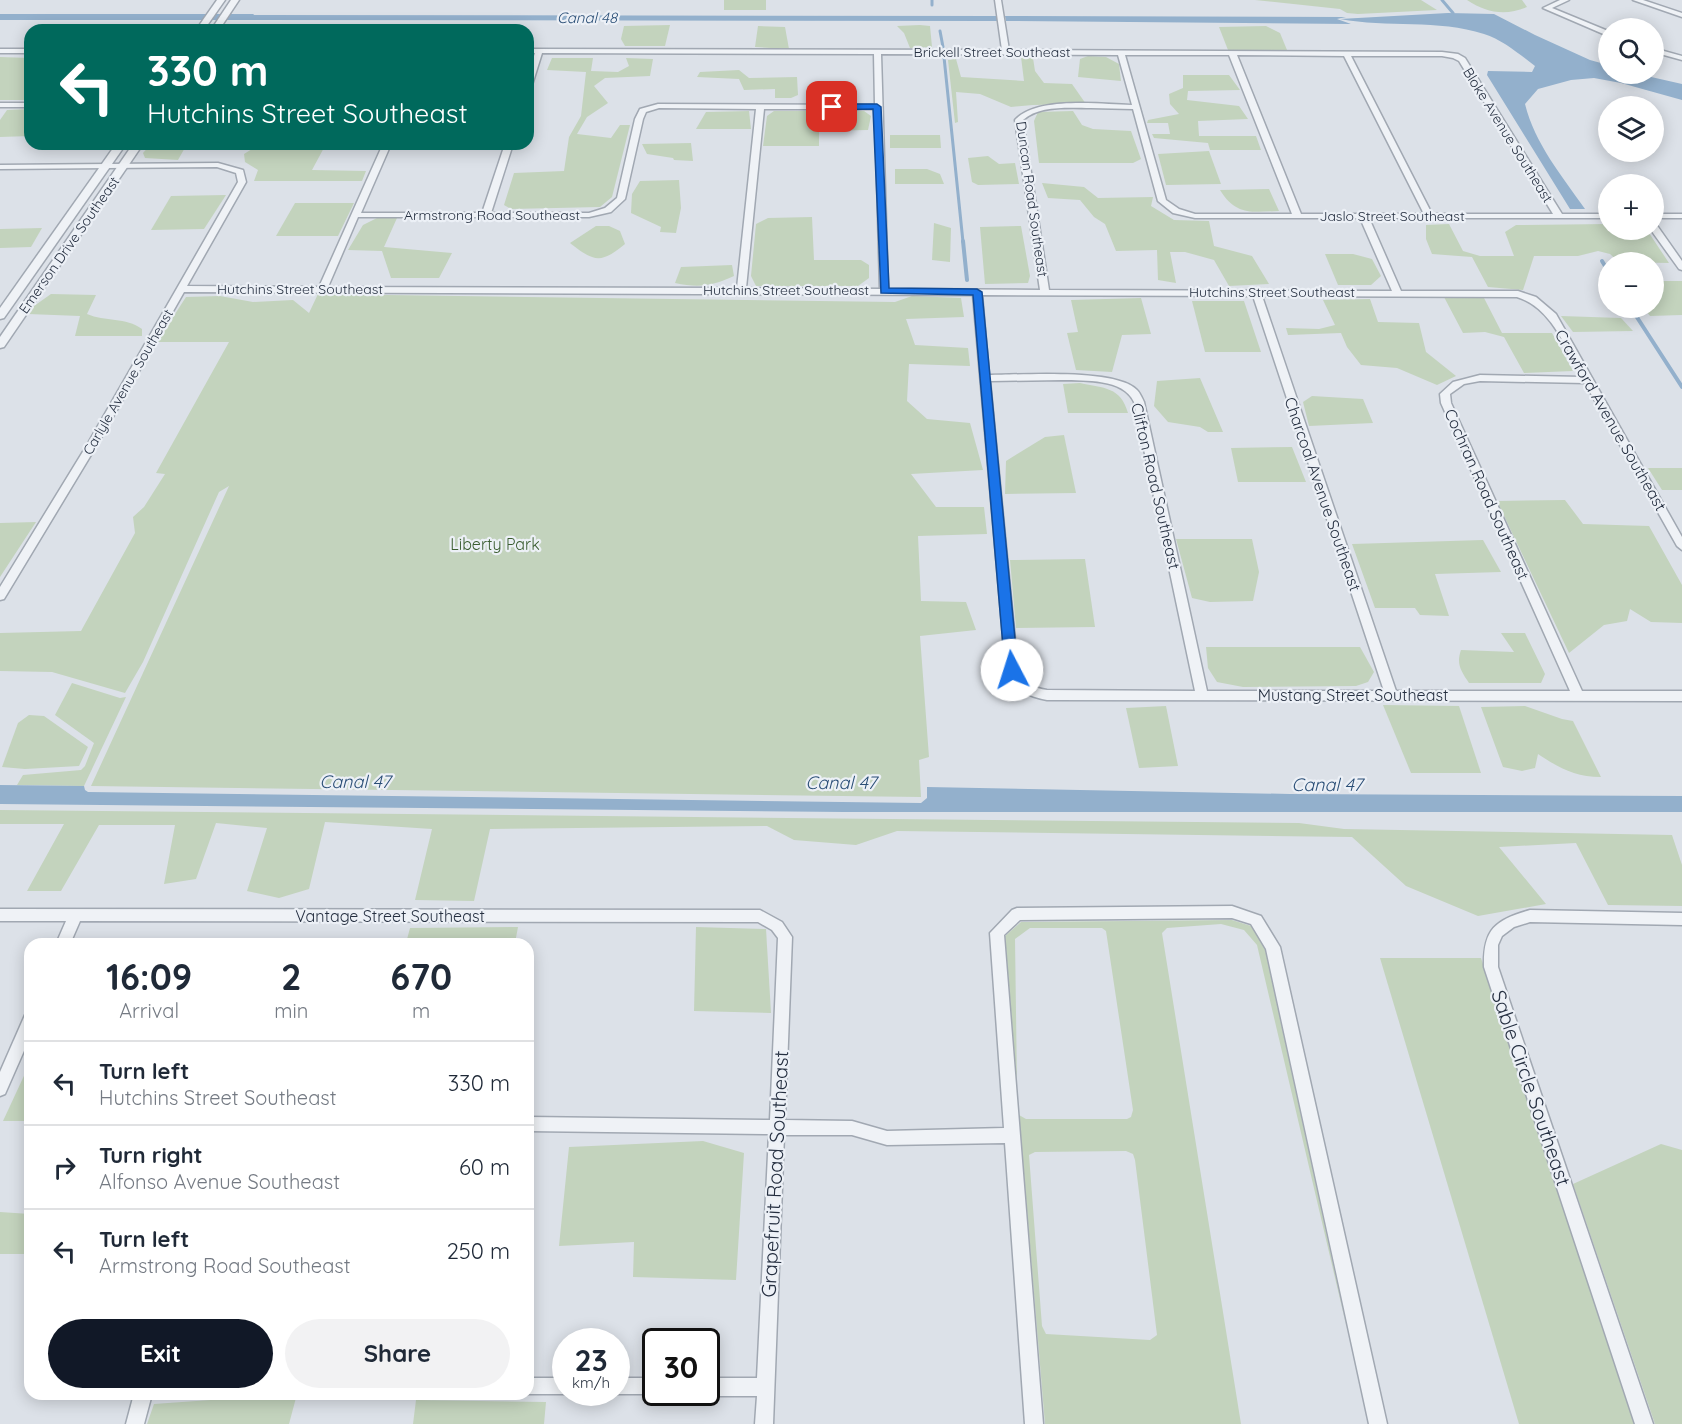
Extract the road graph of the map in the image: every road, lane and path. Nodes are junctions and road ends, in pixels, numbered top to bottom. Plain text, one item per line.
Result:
1 (220, 0) edge
2 (235, 0) edge
3 (998, 0) edge
4 (1566, 0) edge
5 (1636, 0) edge
6 (1682, 15) edge
7 (204, 24) edge
8 (218, 24) edge
9 (1598, 30) edge
10 (0, 51) edge
11 (24, 51) edge
12 (534, 51) edge
13 (539, 51) junction
14 (877, 52) junction
15 (1006, 52) junction
16 (1121, 53) junction
17 (1232, 53) junction
18 (1346, 53) junction
19 (1664, 53) edge
20 (1455, 56) joint
21 (1682, 58) edge
22 (534, 66) edge
23 (0, 105) edge
24 (24, 105) edge
25 (760, 107) junction
26 (877, 107) junction
27 (1136, 108) junction
28 (117, 150) edge
29 (134, 150) edge
30 (384, 150) edge
31 (507, 150) edge
32 (0, 167) edge
33 (105, 167) junction
34 (122, 167) junction
35 (356, 214) junction
36 (486, 214) junction
37 (1297, 215) junction
38 (1365, 216) junction
39 (1429, 216) junction
40 (1559, 216) junction
41 (1598, 216) edge
42 (1664, 216) edge
43 (1682, 216) edge
44 (1663, 240) edge
45 (1682, 267) edge
46 (183, 289) junction
47 (322, 290) junction
48 (741, 290) junction
49 (884, 291) junction
50 (1045, 291) junction
51 (977, 292) junction
52 (1256, 292) junction
53 (1397, 292) junction
54 (1533, 299) joint
55 (0, 316) edge
56 (0, 345) edge
57 (985, 378) junction
58 (1588, 380) junction
59 (1682, 546) edge
60 (0, 596) edge
61 (1202, 695) junction
62 (1390, 695) junction
63 (1578, 696) junction
64 (1682, 696) edge
65 (0, 915) edge
66 (75, 916) junction
67 (1682, 919) edge
68 (777, 926) joint
69 (66, 938) edge
70 (24, 1034) edge
71 (0, 1089) edge
72 (534, 1124) edge
73 (778, 1126) junction
74 (1012, 1135) junction
75 (534, 1386) edge
76 (552, 1386) edge
77 (720, 1387) edge
78 (765, 1387) junction
79 (141, 1400) edge
80 (135, 1424) edge
81 (764, 1424) edge
82 (1035, 1424) edge
83 (1378, 1424) edge
84 (1644, 1424) edge

1 - 7 street
2 - 8 street
3 - 15 street
4 - 9 street
5 - 6 street
10 - 11 street
12 - 13 street, Brickell Street Southeast
13 - 14 street, Brickell Street Southeast
13 - 22 street
14 - 15 street, Brickell Street Southeast
14 - 26 street
15 - 16 street, Brickell Street Southeast
16 - 17 street, Brickell Street Southeast
16 - 27 street
17 - 18 street, Brickell Street Southeast
17 - 37 street
18 - 20 street, Brickell Street Southeast
18 - 39 street
19 - 21 street
20 - 40 street, Bloke Avenue Southeast
23 - 24 street
25 - 26 street, Armstrong Road Southeast
25 - 36 street, Armstrong Road Southeast
25 - 48 street
26 - 49 street
27 - 37 street, Jaslo Street Southeast
27 - 50 street, Duncan Road Southeast
28 - 33 street, Emerson Drive Southeast
29 - 34 street, Emerson Drive Southeast
30 - 35 street
31 - 36 street
32 - 33 street
33 - 34 street
33 - 55 street, Emerson Drive Southeast
34 - 46 street, Carlyle Avenue Southeast
34 - 56 street, Emerson Drive Southeast
35 - 36 street, Armstrong Road Southeast
35 - 47 street
37 - 38 street, Jaslo Street Southeast
38 - 39 street, Jaslo Street Southeast
38 - 53 street
39 - 40 street, Jaslo Street Southeast
40 - 41 street, Jaslo Street Southeast
42 - 43 street
44 - 45 street
46 - 47 street, Hutchins Street Southeast
46 - 60 street, Carlyle Avenue Southeast
47 - 48 street, Hutchins Street Southeast
48 - 49 street, Hutchins Street Southeast
49 - 51 street, Hutchins Street Southeast
50 - 51 street, Hutchins Street Southeast
50 - 52 street, Hutchins Street Southeast
51 - 57 street
52 - 53 street, Hutchins Street Southeast
52 - 62 street, Charcoal Avenue Southeast
53 - 54 street, Hutchins Street Southeast
54 - 58 street, Crawford Avenue Southeast
57 - 61 street, Clifton Road Southeast
57 - 61 street, Mustang Street Southeast
58 - 59 street, Crawford Avenue Southeast
58 - 63 street, Cochran Road Southeast
61 - 62 street, Mustang Street Southeast
62 - 63 street, Mustang Street Southeast
63 - 64 street, Mustang Street Southeast
65 - 66 street, Vantage Street Southeast
66 - 68 street, Vantage Street Southeast
66 - 69 street
67 - 84 street, Sable Circle Southeast
68 - 73 street, Grapefruit Road Southeast
70 - 71 street
72 - 73 street
73 - 74 street
73 - 78 street, Grapefruit Road Southeast
74 - 82 street
74 - 83 street
75 - 76 street
77 - 78 street
78 - 81 street, Grapefruit Road Southeast
79 - 80 street

